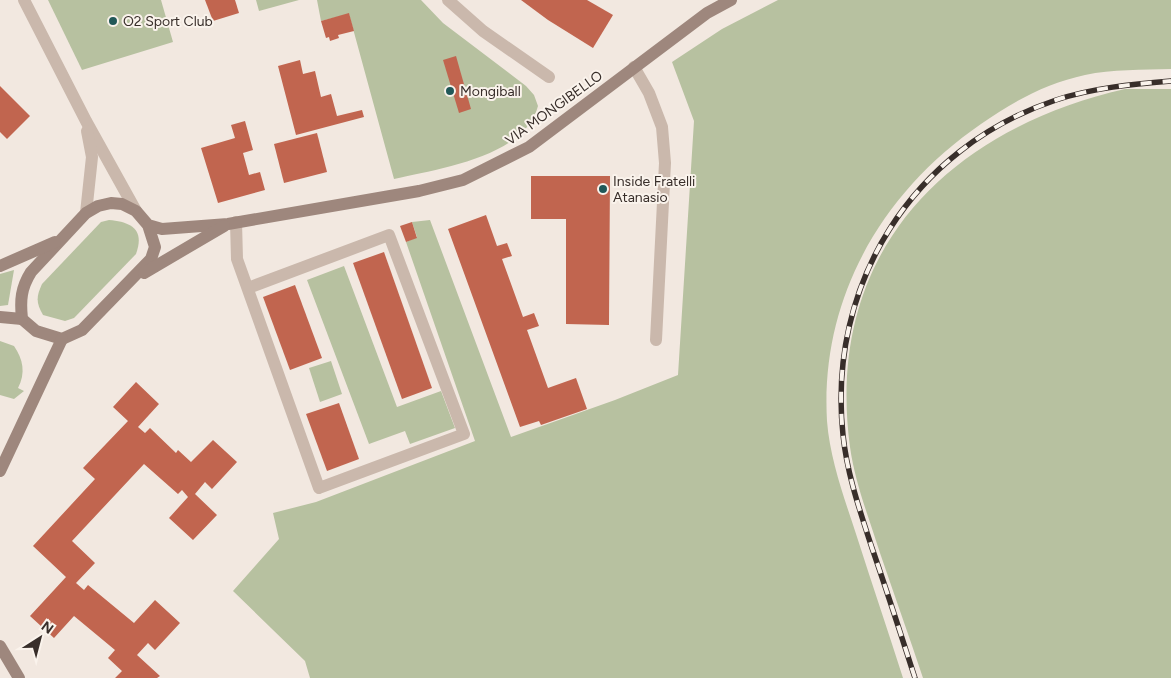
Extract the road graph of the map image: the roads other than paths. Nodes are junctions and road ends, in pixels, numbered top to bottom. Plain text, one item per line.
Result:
1 (24, 0) edge
2 (448, 0) edge
3 (731, 0) edge
4 (634, 67) junction
5 (549, 77) dead end
6 (86, 121) junction
7 (136, 211) junction
8 (86, 213) junction
9 (232, 223) junction
10 (148, 225) junction
11 (60, 240) junction
12 (0, 266) edge
13 (132, 281) junction
14 (248, 288) junction
15 (0, 317) edge
16 (22, 319) junction
17 (62, 339) junction
18 (656, 340) dead end
19 (0, 471) edge
20 (0, 646) edge
21 (19, 678) edge

1 - 6 street
2 - 5 street
3 - 4 street, VIA MONGIBELLO
4 - 9 street, VIA MONGIBELLO
4 - 18 street
6 - 7 street
6 - 8 street
7 - 8 street
7 - 10 street
8 - 11 street
9 - 10 street, VIA MONGIBELLO
9 - 13 street
9 - 14 street
10 - 13 street
11 - 12 street
11 - 16 street
13 - 17 street
14 - 14 street
15 - 16 street
16 - 17 street
17 - 19 street
20 - 21 street

